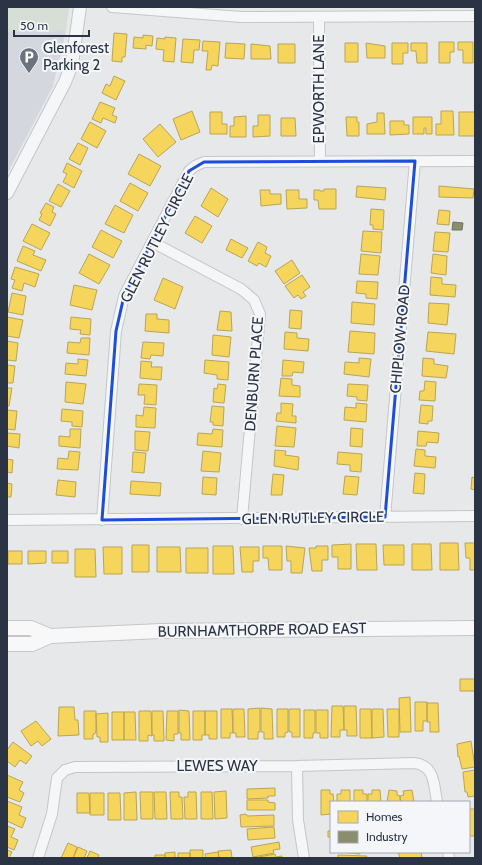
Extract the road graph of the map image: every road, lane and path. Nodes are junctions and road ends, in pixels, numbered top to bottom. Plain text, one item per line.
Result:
1 (80, 7) edge
2 (112, 7) edge
3 (475, 16) edge
4 (319, 18) junction
5 (320, 161) junction
6 (415, 161) junction
7 (475, 161) edge
8 (7, 193) edge
9 (152, 242) junction
10 (475, 516) edge
11 (385, 517) junction
12 (242, 519) junction
13 (7, 520) edge
14 (102, 520) junction
15 (7, 628) edge
16 (475, 628) edge
17 (50, 636) junction
18 (7, 644) edge
19 (297, 766) junction
20 (437, 801) edge
21 (38, 858) edge
22 (304, 858) edge

1 - 8 street
2 - 4 street
3 - 4 street
4 - 5 street, EPWORTH LANE
5 - 6 street, GLEN RUTLEY CIRCLE
5 - 9 street, GLEN RUTLEY CIRCLE
6 - 7 street, GLEN RUTLEY CIRCLE
6 - 11 street, CHIPLOW ROAD
9 - 12 street, DENBURN PLACE
9 - 14 street, GLEN RUTLEY CIRCLE
10 - 11 street, GLEN RUTLEY CIRCLE
11 - 12 street, GLEN RUTLEY CIRCLE
12 - 14 street, GLEN RUTLEY CIRCLE
13 - 14 street, GLEN RUTLEY CIRCLE
15 - 17 main road, BURNHAMTHORPE ROAD EAST
16 - 17 main road, BURNHAMTHORPE ROAD EAST
17 - 18 main road, BURNHAMTHORPE ROAD EAST
19 - 20 street, LEWES WAY
19 - 21 street, LEWES WAY
19 - 22 street

